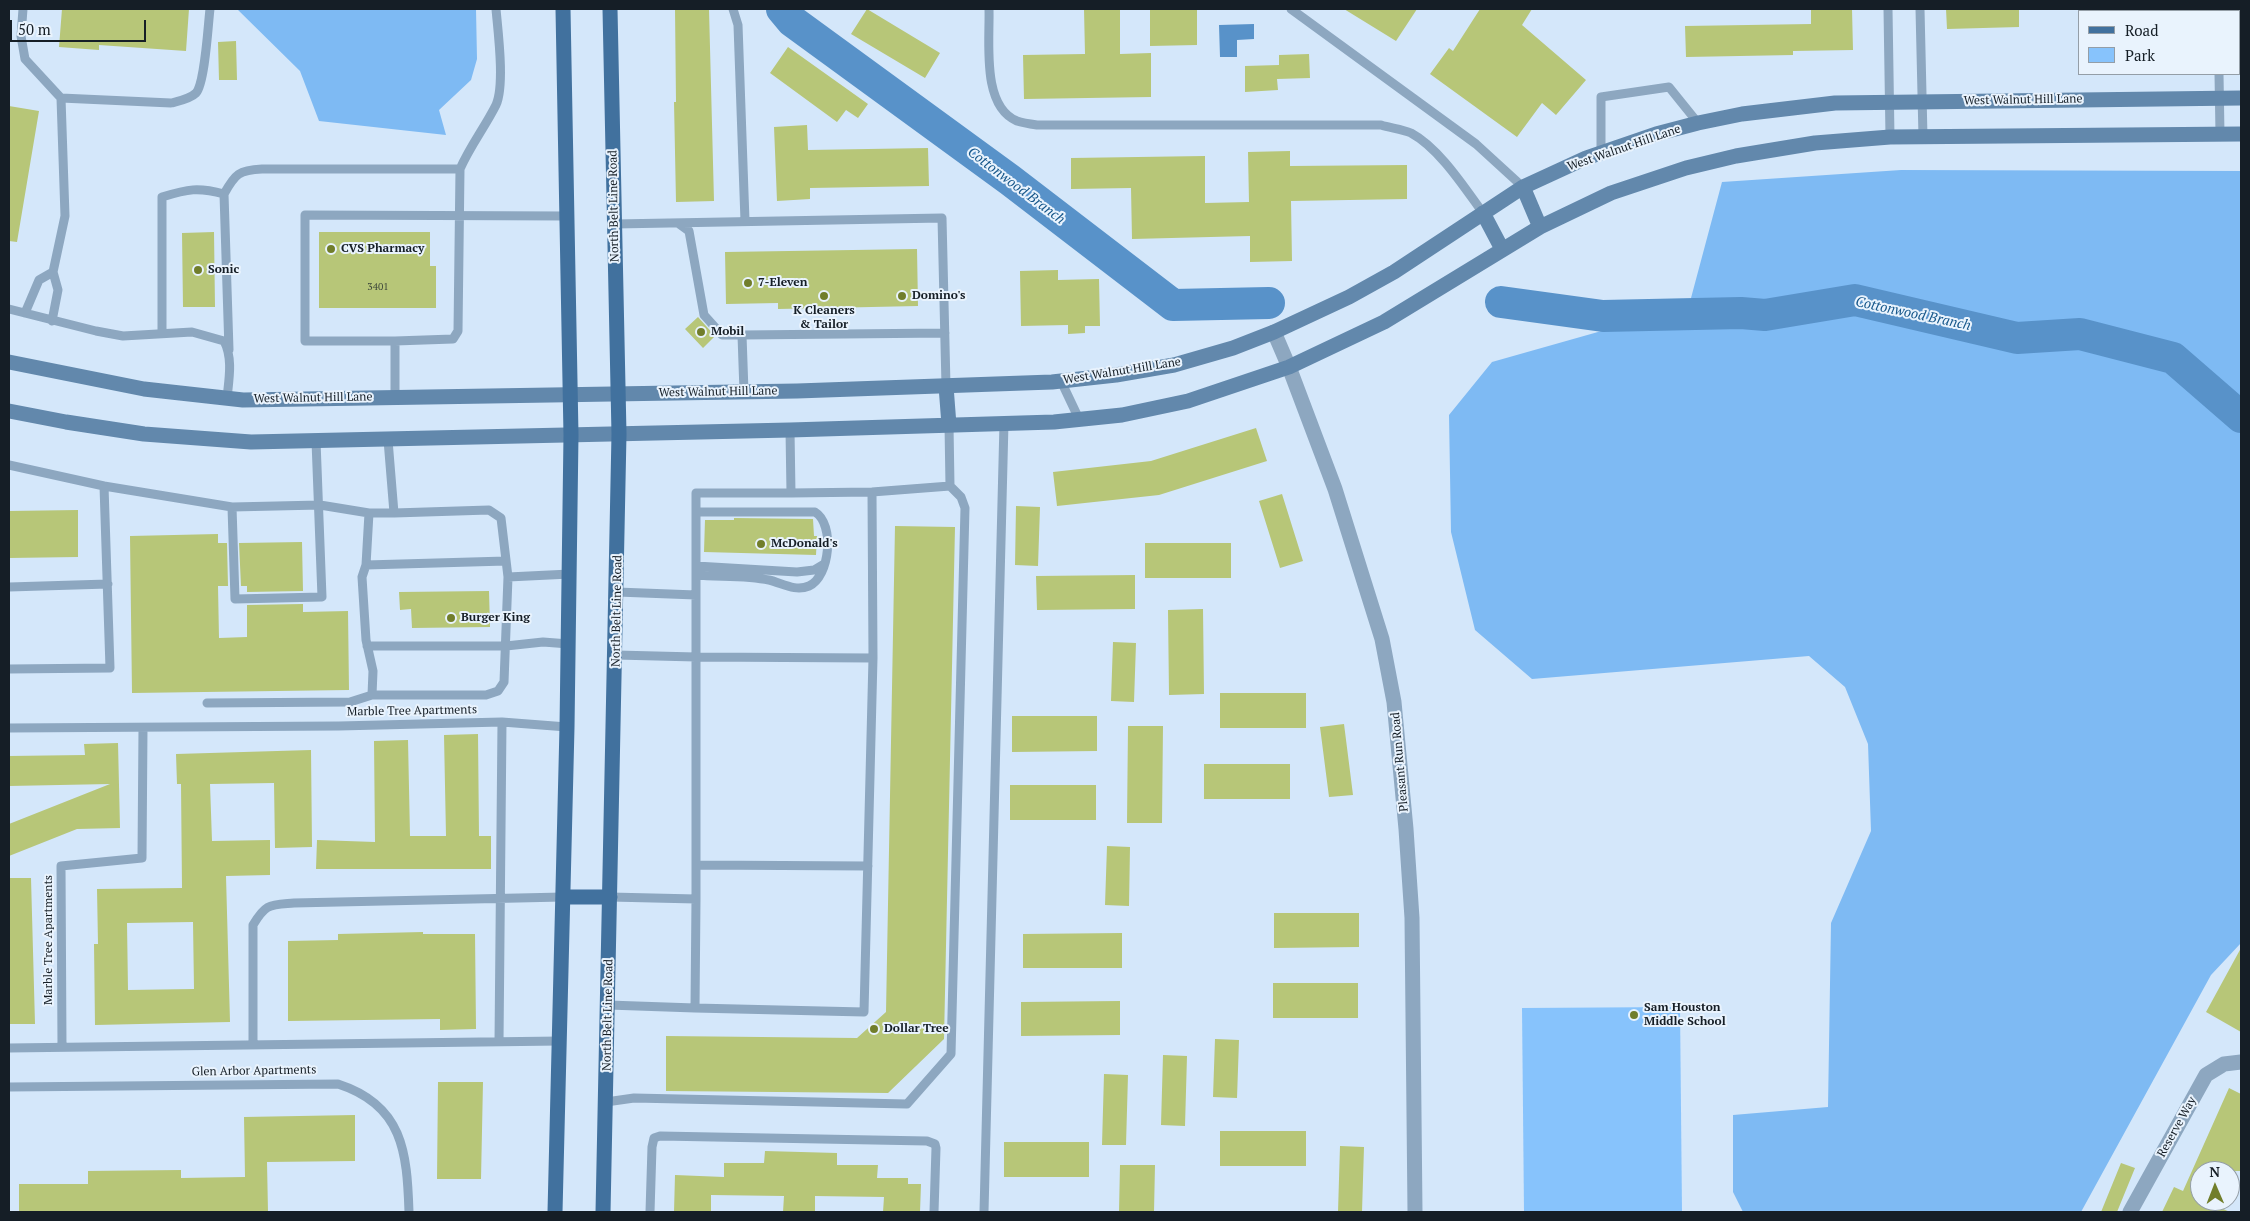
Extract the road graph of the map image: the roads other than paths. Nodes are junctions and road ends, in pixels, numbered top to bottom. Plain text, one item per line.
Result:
1 (23, 9) edge
2 (210, 9) edge
3 (496, 9) edge
4 (563, 9) edge
5 (610, 9) edge
6 (732, 9) edge
7 (989, 9) edge
8 (1291, 9) edge
9 (1888, 9) edge
10 (1920, 9) edge
11 (2219, 75) edge
12 (61, 98) junction
13 (2219, 98) junction
14 (2241, 98) edge
15 (1889, 102) junction
16 (1923, 102) junction
17 (1698, 123) junction
18 (2220, 134) junction
19 (2241, 134) edge
20 (1890, 137) junction
21 (1923, 137) junction
22 (1601, 154) junction
23 (460, 169) junction
24 (1523, 187) junction
25 (224, 194) junction
26 (1483, 213) junction
27 (567, 216) junction
28 (459, 217) junction
29 (745, 221) junction
30 (678, 223) junction
31 (615, 224) junction
32 (1540, 227) junction
33 (1502, 249) junction
34 (53, 272) junction
35 (9, 309) edge
36 (25, 313) junction
37 (52, 321) junction
38 (1274, 332) junction
39 (162, 333) junction
40 (945, 333) junction
41 (742, 335) junction
42 (395, 341) junction
43 (229, 350) junction
44 (9, 362) edge
45 (1289, 367) junction
46 (1061, 381) junction
47 (946, 386) junction
48 (744, 392) junction
49 (619, 393) junction
50 (571, 394) junction
51 (395, 397) junction
52 (227, 398) junction
53 (9, 411) edge
54 (1078, 419) junction
55 (1004, 423) junction
56 (949, 425) junction
57 (790, 430) junction
58 (619, 434) junction
59 (572, 435) junction
60 (388, 440) junction
61 (316, 441) junction
62 (9, 465) edge
63 (104, 486) junction
64 (950, 486) junction
65 (872, 492) junction
66 (791, 493) junction
67 (320, 506) junction
68 (232, 507) junction
69 (696, 512) junction
70 (369, 513) junction
71 (394, 513) junction
72 (506, 561) junction
73 (824, 564) junction
74 (366, 565) junction
75 (696, 571) junction
76 (570, 574) junction
77 (508, 577) junction
78 (108, 584) junction
79 (9, 587) edge
80 (617, 592) junction
81 (696, 595) junction
82 (569, 644) junction
83 (367, 646) junction
84 (506, 646) junction
85 (616, 655) junction
86 (696, 657) junction
87 (873, 658) junction
88 (9, 669) edge
89 (372, 695) junction
90 (207, 703) dead end
91 (502, 722) junction
92 (567, 727) junction
93 (9, 728) edge
94 (143, 728) junction
95 (696, 865) junction
96 (868, 866) junction
97 (563, 897) junction
98 (610, 897) junction
99 (501, 899) junction
100 (696, 899) junction
101 (608, 1005) junction
102 (695, 1008) junction
103 (560, 1041) junction
104 (499, 1042) junction
105 (253, 1045) junction
106 (62, 1047) junction
107 (9, 1048) edge
108 (2241, 1062) edge
109 (9, 1087) edge
110 (606, 1102) junction
111 (410, 1212) edge
112 (555, 1212) edge
113 (603, 1212) edge
114 (650, 1212) edge
115 (934, 1212) edge
116 (984, 1212) edge
117 (1415, 1212) edge
118 (2130, 1212) edge

1 - 12 lane
2 - 12 lane
3 - 23 lane
4 - 27 main road
5 - 31 main road, North Belt Line Road
6 - 29 lane
7 - 26 lane
8 - 24 lane
9 - 15 lane
10 - 16 lane
11 - 13 lane
12 - 34 lane
13 - 14 main road, West Walnut Hill Lane
13 - 16 main road, West Walnut Hill Lane
13 - 18 lane
15 - 16 main road, West Walnut Hill Lane
15 - 17 main road, West Walnut Hill Lane
15 - 20 lane
16 - 21 lane
17 - 22 main road, West Walnut Hill Lane
17 - 22 lane
18 - 19 main road
18 - 21 main road
20 - 21 main road
20 - 32 main road
22 - 24 main road, West Walnut Hill Lane
23 - 25 lane
23 - 28 lane
24 - 26 main road, West Walnut Hill Lane
24 - 32 main road
25 - 39 lane
25 - 43 lane
26 - 33 main road
26 - 38 main road, West Walnut Hill Lane
27 - 28 lane
27 - 50 main road
28 - 42 lane
28 - 42 lane
29 - 30 lane
29 - 40 lane
30 - 31 lane
30 - 41 lane
31 - 49 main road, North Belt Line Road
32 - 33 main road
33 - 45 main road
34 - 36 lane
34 - 37 lane
35 - 36 lane
36 - 37 lane
37 - 39 lane
38 - 45 street, Pleasant Run Road
38 - 46 main road, West Walnut Hill Lane
39 - 43 lane
40 - 41 lane
40 - 47 lane
41 - 48 lane
42 - 51 lane
43 - 52 lane
44 - 52 main road, West Walnut Hill Lane
45 - 54 main road
45 - 117 street, Pleasant Run Road
46 - 47 main road, West Walnut Hill Lane
46 - 54 lane
47 - 48 main road, West Walnut Hill Lane
47 - 56 main road
48 - 49 main road, West Walnut Hill Lane
49 - 50 main road, West Walnut Hill Lane
49 - 58 main road, North Belt Line Road
50 - 51 main road, West Walnut Hill Lane
50 - 59 main road
51 - 52 main road, West Walnut Hill Lane
53 - 61 main road
54 - 55 main road
55 - 56 main road
55 - 116 lane
56 - 57 main road
56 - 64 lane
57 - 58 main road
57 - 66 lane
58 - 59 main road
58 - 80 main road, North Belt Line Road
59 - 60 main road
59 - 76 main road
60 - 61 main road
60 - 71 lane
61 - 67 lane
62 - 63 lane
63 - 68 lane
63 - 78 lane
64 - 65 lane
64 - 110 lane
65 - 66 lane
65 - 87 lane
66 - 69 lane
67 - 68 lane
67 - 68 lane
67 - 70 lane
69 - 73 lane
69 - 75 lane
70 - 71 lane
70 - 74 lane
71 - 72 lane
72 - 74 lane
72 - 77 lane
73 - 75 lane
73 - 75 lane
74 - 83 lane
75 - 81 lane
76 - 77 lane
76 - 82 main road
77 - 84 lane
78 - 79 lane
78 - 88 lane
80 - 81 lane
80 - 85 main road, North Belt Line Road
81 - 86 lane
82 - 84 lane
82 - 92 main road
83 - 84 lane
83 - 89 lane
84 - 89 lane
85 - 86 lane
85 - 98 main road, North Belt Line Road
86 - 87 lane
86 - 95 lane
87 - 96 lane
89 - 90 lane
91 - 92 lane, Marble Tree Apartments
91 - 94 lane, Marble Tree Apartments
91 - 99 lane
92 - 97 main road
93 - 94 lane, Marble Tree Apartments
94 - 106 lane, Marble Tree Apartments
95 - 96 lane
95 - 100 lane
96 - 102 lane
97 - 98 main road
97 - 99 lane
97 - 103 main road
98 - 100 lane
98 - 101 main road, North Belt Line Road
99 - 104 lane
99 - 105 lane
100 - 102 lane
101 - 102 lane
101 - 110 main road, North Belt Line Road
103 - 104 lane
103 - 112 main road
104 - 105 lane
105 - 106 lane
106 - 107 lane
108 - 118 street, Reserve Way
109 - 111 lane, Glen Arbor Apartments
110 - 113 main road, North Belt Line Road
114 - 115 lane

